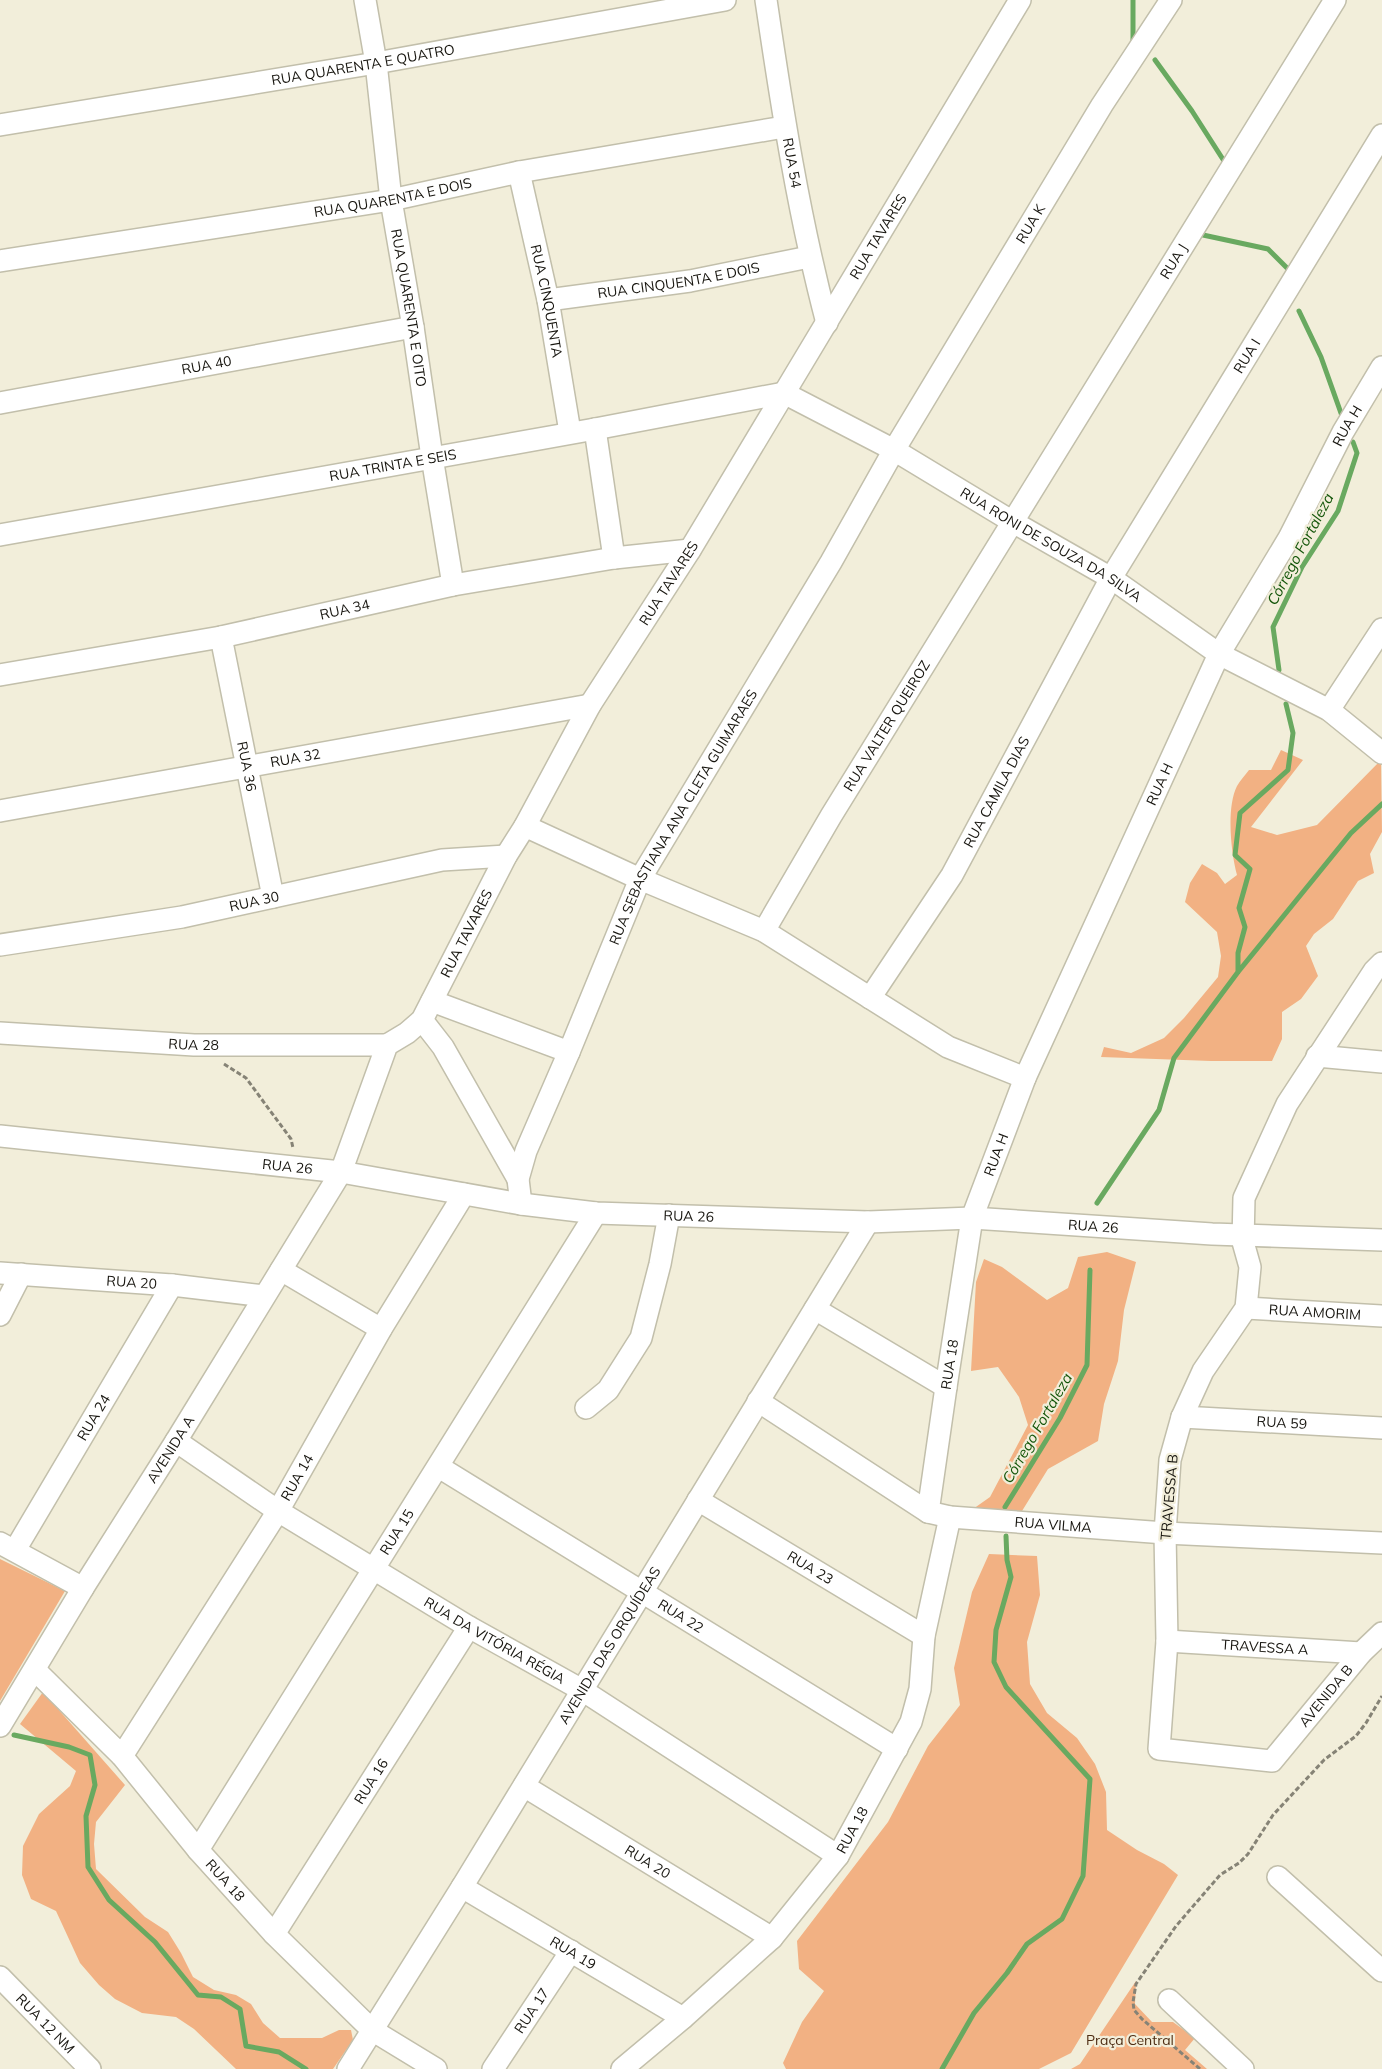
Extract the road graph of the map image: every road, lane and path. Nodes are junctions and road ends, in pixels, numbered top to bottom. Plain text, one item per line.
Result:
1 (365, 0) edge
2 (725, 0) edge
3 (766, 0) edge
4 (1020, 0) edge
5 (1171, 0) edge
6 (1334, 0) edge
7 (376, 63) junction
8 (0, 125) edge
9 (784, 126) junction
10 (1382, 135) edge
11 (520, 172) junction
12 (391, 200) junction
13 (809, 258) junction
14 (0, 261) edge
15 (548, 300) junction
16 (827, 323) junction
17 (414, 327) junction
18 (1382, 367) edge
19 (784, 393) junction
20 (0, 403) edge
21 (595, 429) junction
22 (570, 432) junction
23 (894, 450) junction
24 (432, 457) junction
25 (1013, 522) junction
26 (0, 536) edge
27 (690, 550) junction
28 (614, 558) junction
29 (1111, 578) junction
30 (453, 585) junction
31 (1382, 629) edge
32 (221, 637) junction
33 (1219, 654) junction
34 (0, 675) edge
35 (590, 705) junction
36 (1321, 706) junction
37 (1382, 753) edge
38 (249, 768) junction
39 (0, 811) edge
40 (526, 826) junction
41 (506, 856) junction
42 (640, 879) junction
43 (273, 897) junction
44 (764, 931) junction
45 (0, 945) edge
46 (1382, 963) edge
47 (870, 998) junction
48 (427, 1011) junction
49 (0, 1033) edge
50 (387, 1045) junction
51 (569, 1052) junction
52 (1317, 1056) junction
53 (1382, 1062) edge
54 (223, 1063) dead end
55 (1025, 1078) junction
56 (0, 1136) edge
57 (299, 1168) junction
58 (341, 1172) junction
59 (518, 1179) junction
60 (464, 1194) junction
61 (521, 1204) junction
62 (596, 1212) junction
63 (670, 1215) junction
64 (972, 1218) junction
65 (868, 1222) junction
66 (1243, 1235) junction
67 (1382, 1240) edge
68 (281, 1270) junction
69 (0, 1274) edge
70 (21, 1274) junction
71 (172, 1285) junction
72 (264, 1296) junction
73 (1246, 1308) junction
74 (814, 1309) junction
75 (0, 1314) edge
76 (1382, 1316) edge
77 (381, 1329) junction
78 (946, 1387) junction
79 (758, 1401) junction
80 (586, 1408) dead end
81 (1182, 1417) junction
82 (1382, 1428) edge
83 (176, 1441) junction
84 (439, 1467) junction
85 (698, 1500) junction
86 (278, 1511) junction
87 (928, 1512) junction
88 (950, 1517) junction
89 (1165, 1533) junction
90 (1382, 1543) edge
91 (8, 1547) edge
92 (374, 1568) junction
93 (83, 1588) junction
94 (642, 1592) junction
95 (469, 1628) junction
96 (1382, 1633) edge
97 (924, 1636) junction
98 (1167, 1642) junction
99 (1361, 1653) junction
100 (35, 1670) junction
101 (582, 1690) junction
102 (1382, 1696) edge
103 (0, 1726) edge
104 (897, 1749) junction
105 (122, 1756) junction
106 (1272, 1761) joint
107 (524, 1786) junction
108 (198, 1850) junction
109 (838, 1856) junction
110 (1278, 1877) dead end
111 (462, 1886) junction
112 (274, 1934) junction
113 (772, 1938) junction
114 (571, 1951) junction
115 (1382, 1971) edge
116 (0, 1977) edge
117 (1169, 2000) dead end
118 (683, 2018) junction
119 (372, 2030) junction
120 (69, 2061) edge
121 (90, 2069) edge
122 (348, 2069) edge
123 (436, 2069) edge
124 (493, 2069) edge
125 (622, 2069) edge
126 (1200, 2069) edge
127 (1244, 2069) edge

1 - 7 street, RUA QUARENTA E OITO
2 - 7 street, RUA QUARENTA E QUATRO
3 - 9 street, RUA 54
4 - 16 street, RUA TAVARES
5 - 23 street, RUA K
6 - 25 street, RUA J
7 - 8 street, RUA QUARENTA E QUATRO
7 - 12 street, RUA QUARENTA E OITO
9 - 11 street, RUA QUARENTA E DOIS
9 - 13 street, RUA 54
10 - 29 street, RUA I
11 - 12 street, RUA QUARENTA E DOIS
11 - 15 street, RUA CINQUENTA
12 - 14 street, RUA QUARENTA E DOIS
12 - 17 street, RUA QUARENTA E OITO
13 - 15 street, RUA CINQUENTA E DOIS
13 - 16 street, RUA 54
15 - 22 street, RUA CINQUENTA
16 - 19 street, RUA TAVARES
17 - 20 street, RUA 40
17 - 24 street, RUA QUARENTA E OITO
18 - 33 street, RUA H
19 - 21 street, RUA TRINTA E SEIS
19 - 23 street, RUA RONI DE SOUZA DA SILVA
19 - 27 street, RUA TAVARES
21 - 22 street, RUA TRINTA E SEIS
21 - 28 street
22 - 24 street, RUA TRINTA E SEIS
23 - 25 street, RUA RONI DE SOUZA DA SILVA
23 - 42 street, RUA SEBASTIANA ANA CLETA GUIMARAES
24 - 26 street, RUA TRINTA E SEIS
24 - 30 street, RUA QUARENTA E OITO
25 - 29 street, RUA RONI DE SOUZA DA SILVA
25 - 44 street, RUA VALTER QUEIROZ
27 - 28 street, RUA 34
27 - 35 street, RUA TAVARES
28 - 30 street, RUA 34
29 - 33 street, RUA RONI DE SOUZA DA SILVA
29 - 47 street, RUA CAMILA DIAS
30 - 32 street, RUA 34
31 - 36 street
32 - 34 street, RUA 34
32 - 38 street, RUA 36
33 - 36 street, RUA RONI DE SOUZA DA SILVA
33 - 55 street, RUA H
35 - 38 street, RUA 32
35 - 40 street, RUA TAVARES
36 - 37 street, RUA RONI DE SOUZA DA SILVA
38 - 39 street, RUA 32
38 - 43 street, RUA 36
40 - 41 street, RUA TAVARES
40 - 42 street
41 - 43 street, RUA 30
41 - 48 street, RUA TAVARES
42 - 44 street
42 - 51 street, RUA SEBASTIANA ANA CLETA GUIMARAES
43 - 45 street, RUA 30
44 - 47 street
46 - 52 street, TRAVESSA B
47 - 55 street
48 - 50 street, RUA TAVARES
48 - 51 street
48 - 59 street
49 - 50 street, RUA 28
50 - 58 street
51 - 59 street, RUA SEBASTIANA ANA CLETA GUIMARAES
52 - 53 street
52 - 66 street, TRAVESSA B
54 - 57 path
55 - 64 street, RUA H
56 - 57 street, RUA 26
57 - 58 street, RUA 26
58 - 60 street, RUA 26
58 - 68 street, AVENIDA A
59 - 61 street, RUA SEBASTIANA ANA CLETA GUIMARAES
60 - 61 street, RUA 26
60 - 77 street, RUA 14
61 - 62 street, RUA 26
62 - 63 street, RUA 26
62 - 84 street, RUA 15
63 - 65 street, RUA 26
63 - 80 street
64 - 65 street, RUA 26
64 - 66 street, RUA 26
64 - 78 street, RUA 18
65 - 74 street, AVENIDA DAS ORQUÍDEAS
66 - 67 street, RUA 26
66 - 73 street, TRAVESSA B
68 - 72 street, AVENIDA A
68 - 77 street
69 - 70 street, RUA 20
70 - 71 street, RUA 20
70 - 75 street
71 - 72 street, RUA 20
71 - 91 street, RUA 24
72 - 83 street, AVENIDA A
73 - 76 street, RUA AMORIM
73 - 81 street, TRAVESSA B
74 - 78 street
74 - 79 street, AVENIDA DAS ORQUÍDEAS
77 - 86 street, RUA 14
78 - 87 street, RUA 18
79 - 85 street, AVENIDA DAS ORQUÍDEAS
79 - 87 street, RUA VILMA
81 - 82 street, RUA 59
81 - 89 street, TRAVESSA B
83 - 86 street, RUA DA VITÓRIA RÉGIA
83 - 93 street, AVENIDA A
84 - 92 street, RUA 15
84 - 94 street, RUA 22
85 - 94 street, AVENIDA DAS ORQUÍDEAS
85 - 97 street, RUA 23
86 - 92 street, RUA DA VITÓRIA RÉGIA
86 - 105 street, RUA 14
87 - 88 street, RUA VILMA
88 - 89 street, RUA VILMA
88 - 97 street, RUA 18
89 - 90 street, RUA VILMA
89 - 98 street, TRAVESSA B
91 - 93 street
92 - 95 street, RUA DA VITÓRIA RÉGIA
92 - 108 street, RUA 15
93 - 100 street, AVENIDA A
94 - 101 street, AVENIDA DAS ORQUÍDEAS
94 - 104 street, RUA 22
95 - 101 street, RUA DA VITÓRIA RÉGIA
95 - 112 street, RUA 16
96 - 99 street, AVENIDA B
97 - 104 street, RUA 18
98 - 99 street, TRAVESSA A
98 - 106 street, TRAVESSA B
99 - 106 street, AVENIDA B
100 - 103 street, AVENIDA A
100 - 105 street, RUA 18
101 - 107 street, AVENIDA DAS ORQUÍDEAS
101 - 109 street, RUA DA VITÓRIA RÉGIA
102 - 126 path
104 - 109 street, RUA 18
105 - 108 street, RUA 18
107 - 111 street, AVENIDA DAS ORQUÍDEAS
107 - 113 street, RUA 20
108 - 112 street, RUA 18
109 - 113 street, RUA 18
110 - 115 street
111 - 114 street, RUA 19
111 - 119 street, AVENIDA DAS ORQUÍDEAS
112 - 119 street, RUA 18
113 - 118 street, RUA 18
114 - 118 street, RUA 19
114 - 124 street, RUA 17
116 - 120 street, RUA 12 NM
117 - 127 street
118 - 125 street, RUA 18
119 - 122 street, AVENIDA DAS ORQUÍDEAS
119 - 123 street, RUA 18
120 - 121 street, RUA 12 NM

